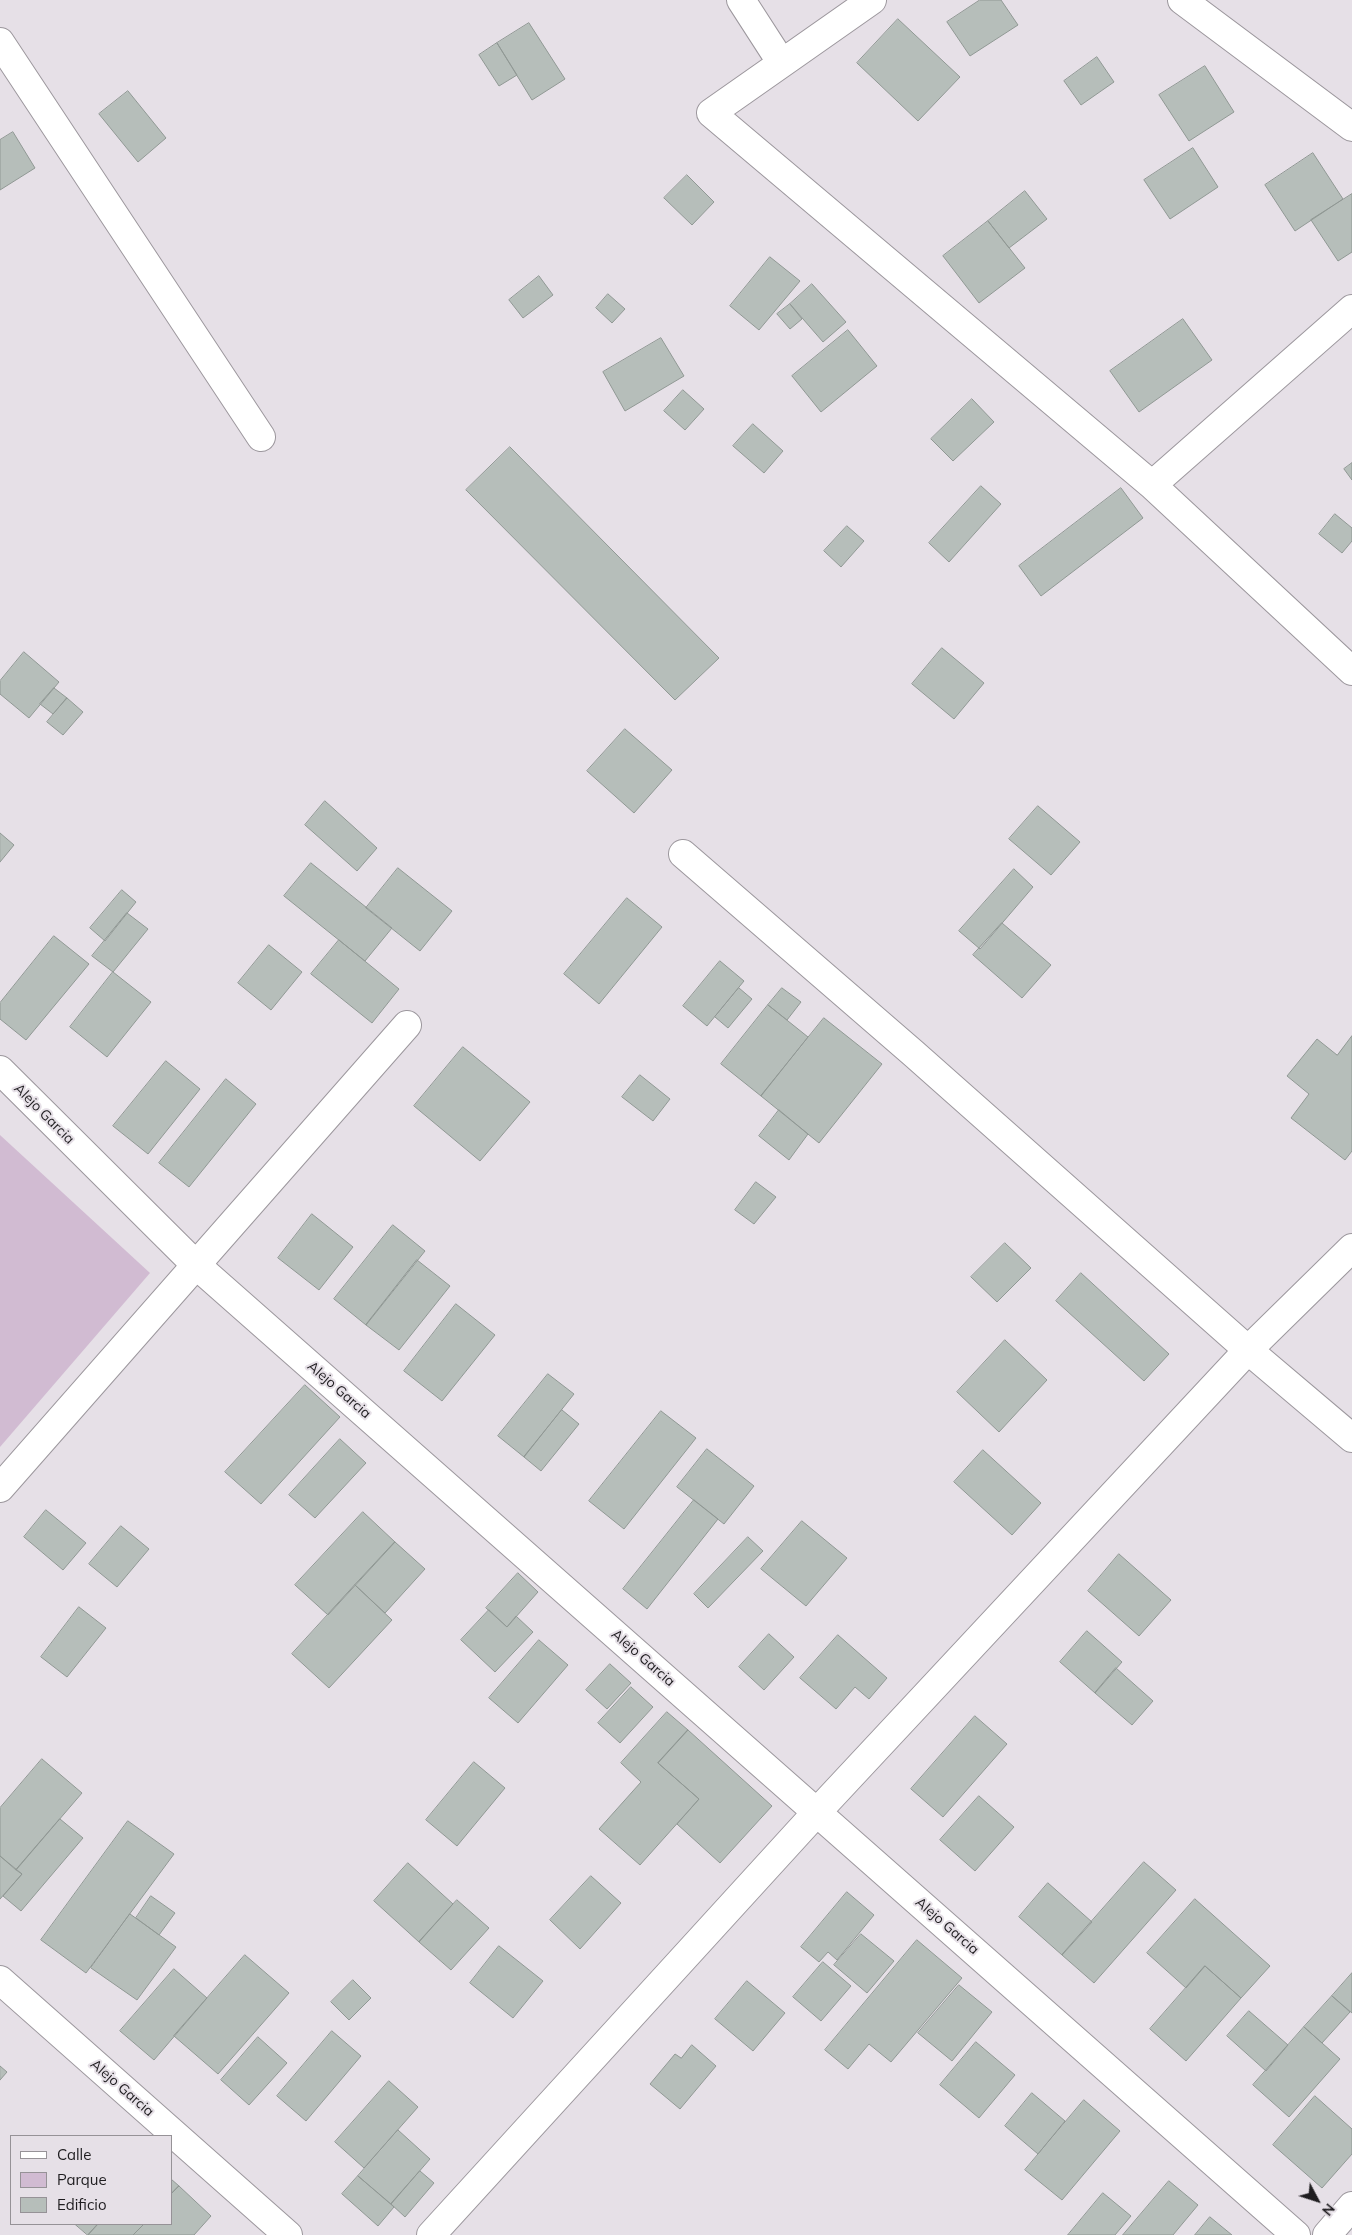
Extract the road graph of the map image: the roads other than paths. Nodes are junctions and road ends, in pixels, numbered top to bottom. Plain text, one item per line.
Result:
1 (741, 0) edge
2 (872, 0) edge
3 (1182, 0) edge
4 (0, 42) edge
5 (781, 62) junction
6 (1352, 127) edge
7 (1352, 309) edge
8 (261, 438) dead end
9 (1152, 485) junction
10 (1352, 670) edge
11 (683, 854) dead end
12 (407, 1025) dead end
13 (0, 1070) edge
14 (1352, 1248) edge
15 (195, 1264) junction
16 (1248, 1350) junction
17 (1352, 1438) edge
18 (0, 1488) edge
19 (817, 1812) junction
20 (0, 1980) edge
21 (1352, 2206) edge
22 (288, 2235) edge
23 (431, 2235) edge
24 (1296, 2235) edge
25 (1327, 2235) edge

1 - 5 street
2 - 5 street
3 - 6 street
4 - 8 street
5 - 9 street
7 - 9 street
9 - 10 street
11 - 16 street
12 - 15 street
13 - 15 street, Alejo Garcia
14 - 16 street
15 - 18 street
15 - 19 street, Alejo Garcia
16 - 17 street
16 - 19 street
19 - 23 street
19 - 24 street, Alejo Garcia
20 - 22 street, Alejo Garcia
21 - 25 street

